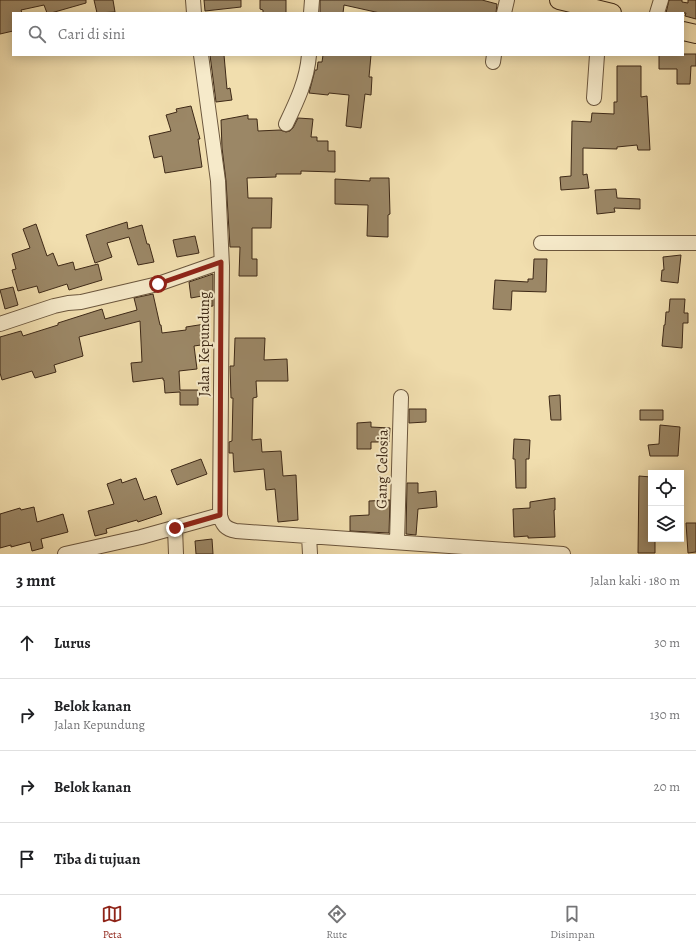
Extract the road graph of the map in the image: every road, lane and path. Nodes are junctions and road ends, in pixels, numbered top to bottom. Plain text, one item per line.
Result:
1 (192, 0) edge
2 (312, 0) edge
3 (507, 0) edge
4 (559, 0) edge
5 (661, 0) edge
6 (194, 12) edge
7 (311, 12) edge
8 (504, 12) edge
9 (604, 12) edge
10 (657, 12) edge
11 (684, 31) edge
12 (696, 34) edge
13 (201, 56) edge
14 (309, 56) edge
15 (597, 56) edge
16 (594, 98) dead end
17 (286, 124) dead end
18 (541, 243) dead end
19 (696, 243) edge
20 (221, 262) junction
21 (0, 324) edge
22 (401, 397) dead end
23 (220, 515) junction
24 (175, 528) junction
25 (310, 536) junction
26 (397, 542) junction
27 (65, 554) edge
28 (176, 554) edge
29 (310, 554) edge
30 (563, 554) edge

1 - 6 street
2 - 7 street
3 - 8 street
4 - 9 main road
5 - 10 street
11 - 12 main road
13 - 20 street, Jalan Kepundung
14 - 17 street
15 - 16 street
18 - 19 street
20 - 21 street
20 - 23 street, Jalan Kepundung
22 - 26 street, Gang Celosia
23 - 24 street
23 - 25 street
24 - 27 street
24 - 28 street
25 - 26 street
25 - 29 street
26 - 30 street

